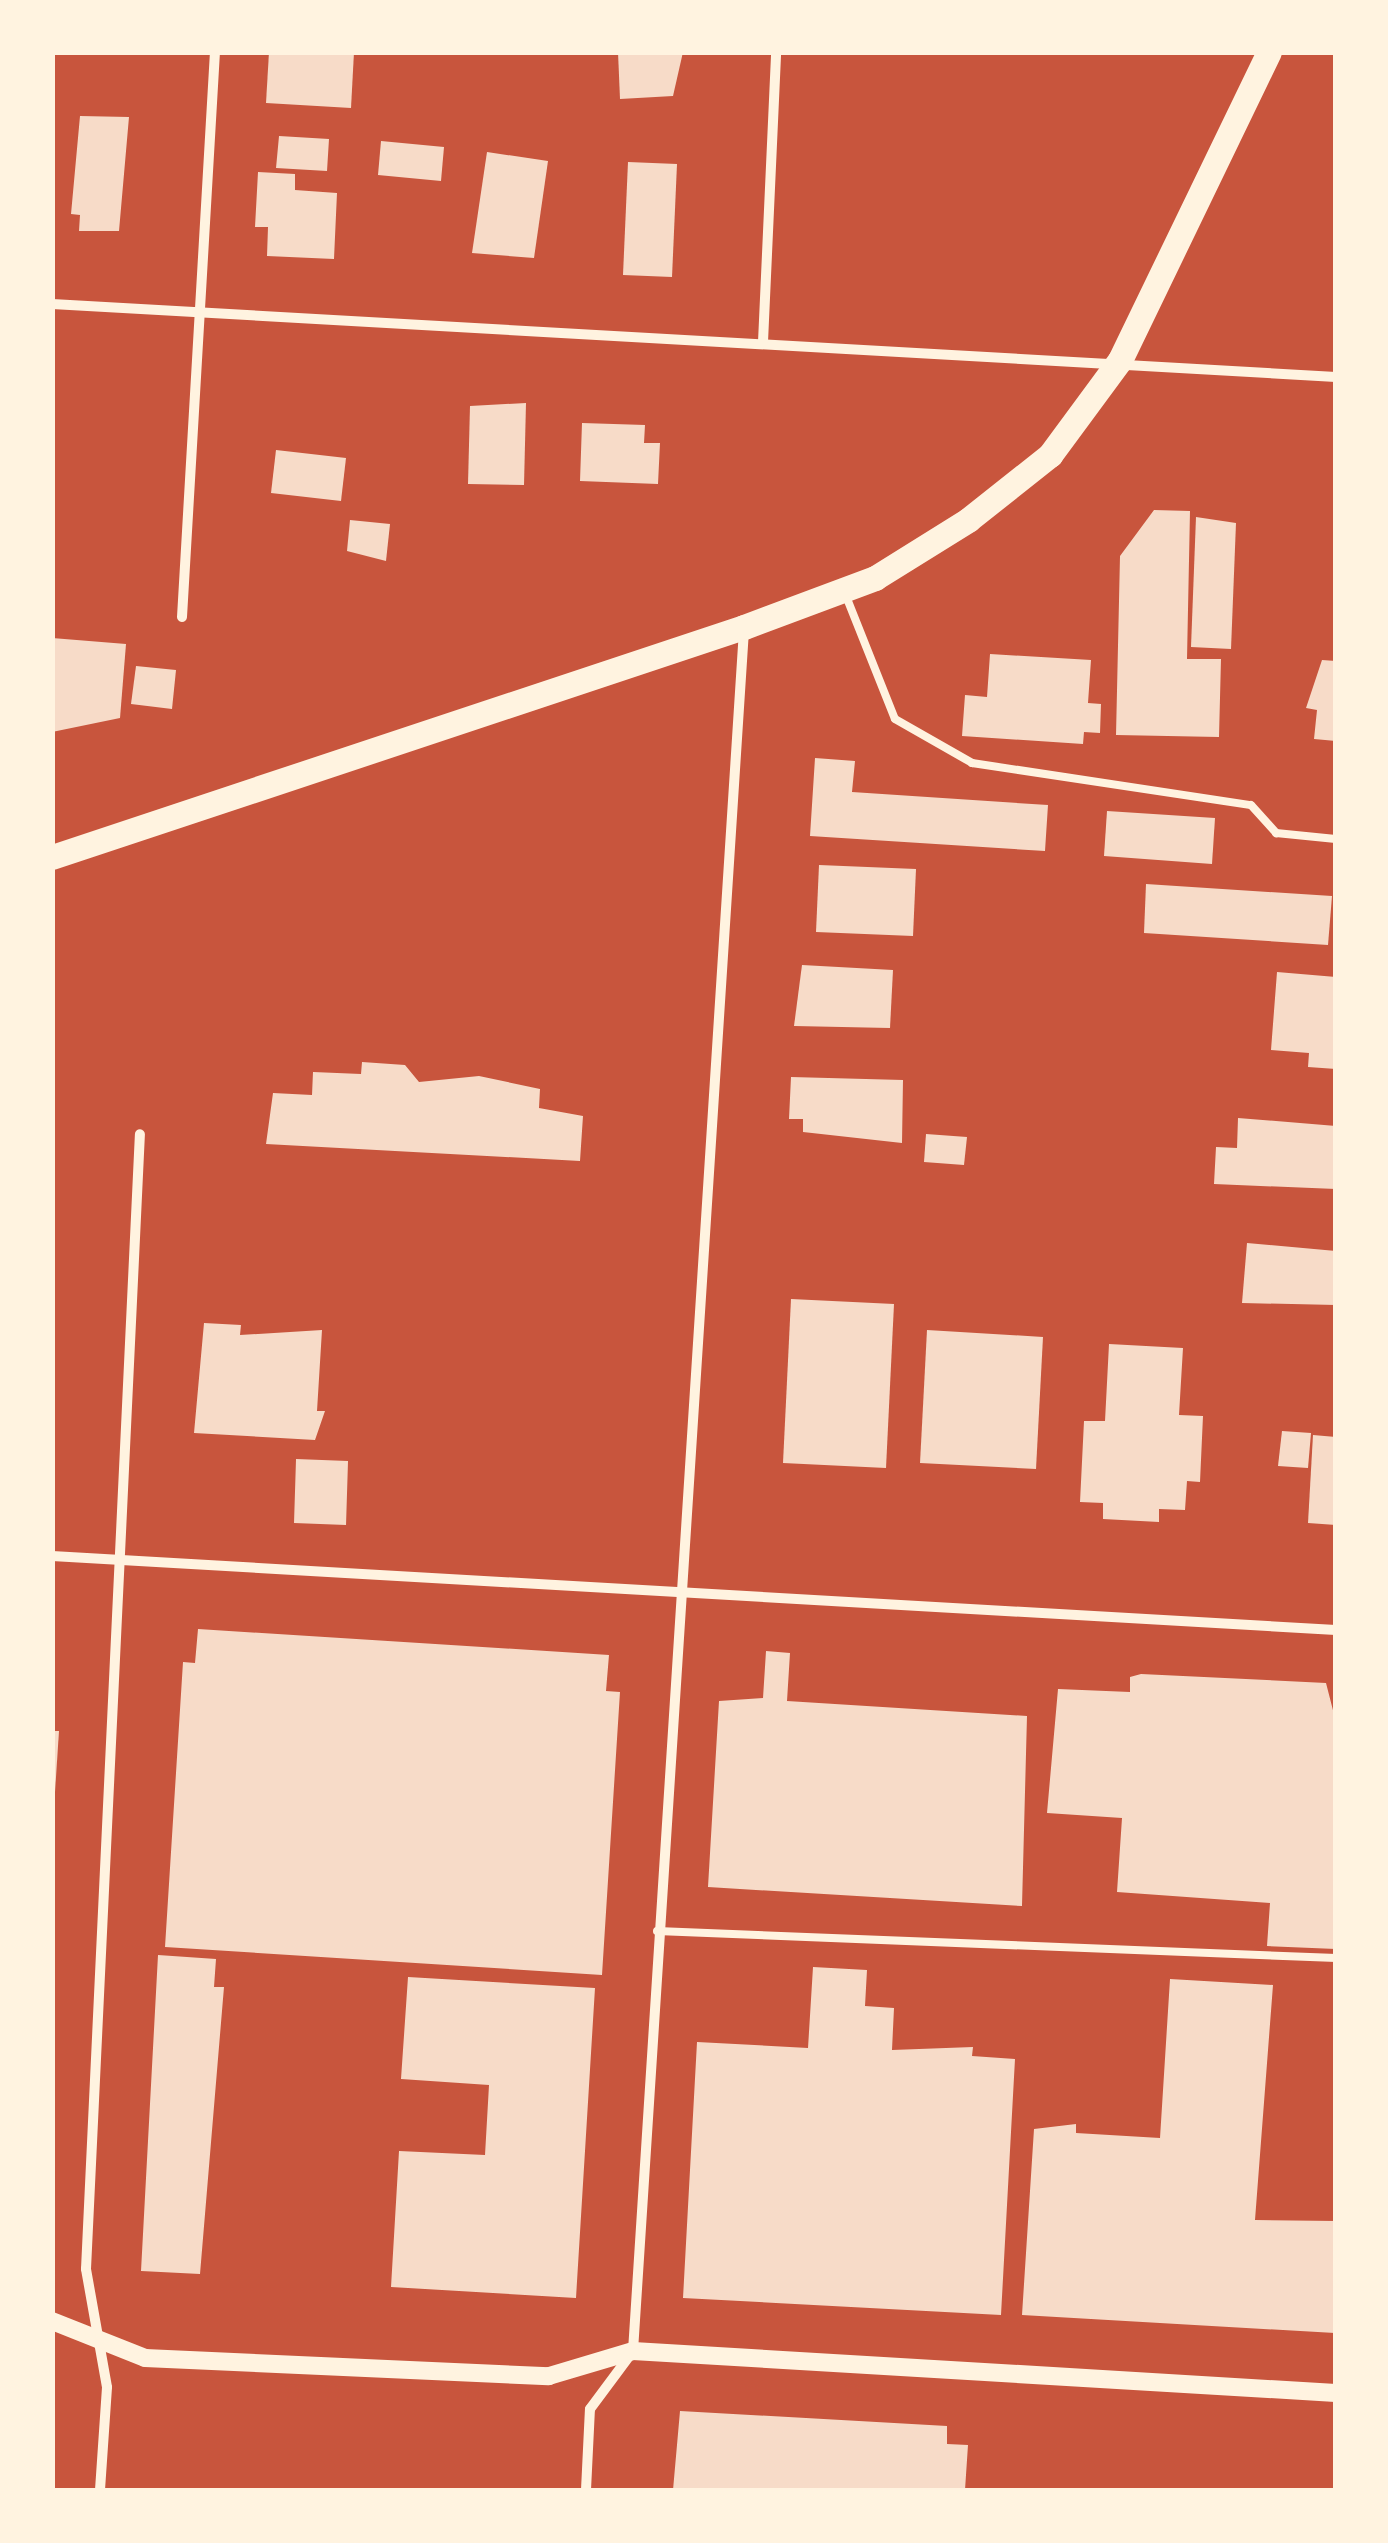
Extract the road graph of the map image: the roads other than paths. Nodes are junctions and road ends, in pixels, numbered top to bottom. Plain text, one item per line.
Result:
1 (214, 52) edge
2 (776, 52) edge
3 (1269, 52) edge
4 (52, 304) edge
5 (198, 313) junction
6 (763, 342) junction
7 (1120, 360) junction
8 (1336, 377) edge
9 (843, 590) junction
10 (182, 617) dead end
11 (744, 627) junction
12 (1336, 839) edge
13 (52, 858) edge
14 (140, 1134) dead end
15 (52, 1556) edge
16 (122, 1560) junction
17 (676, 1593) junction
18 (1336, 1630) edge
19 (657, 1931) junction
20 (1336, 1958) edge
21 (52, 2321) edge
22 (100, 2342) junction
23 (633, 2351) junction
24 (1336, 2393) edge
25 (100, 2490) edge
26 (586, 2490) edge

1 - 5 street
2 - 6 street
3 - 7 main road
4 - 5 street
5 - 6 street
5 - 10 street
6 - 7 street
7 - 8 street
7 - 9 main road
9 - 11 main road
9 - 12 lane
11 - 13 main road
11 - 17 street
14 - 16 street
15 - 16 street
16 - 17 street
16 - 22 street
17 - 18 street
17 - 19 street
19 - 20 lane
19 - 23 street
21 - 22 street
22 - 23 street
22 - 25 street
23 - 24 street
23 - 26 street

